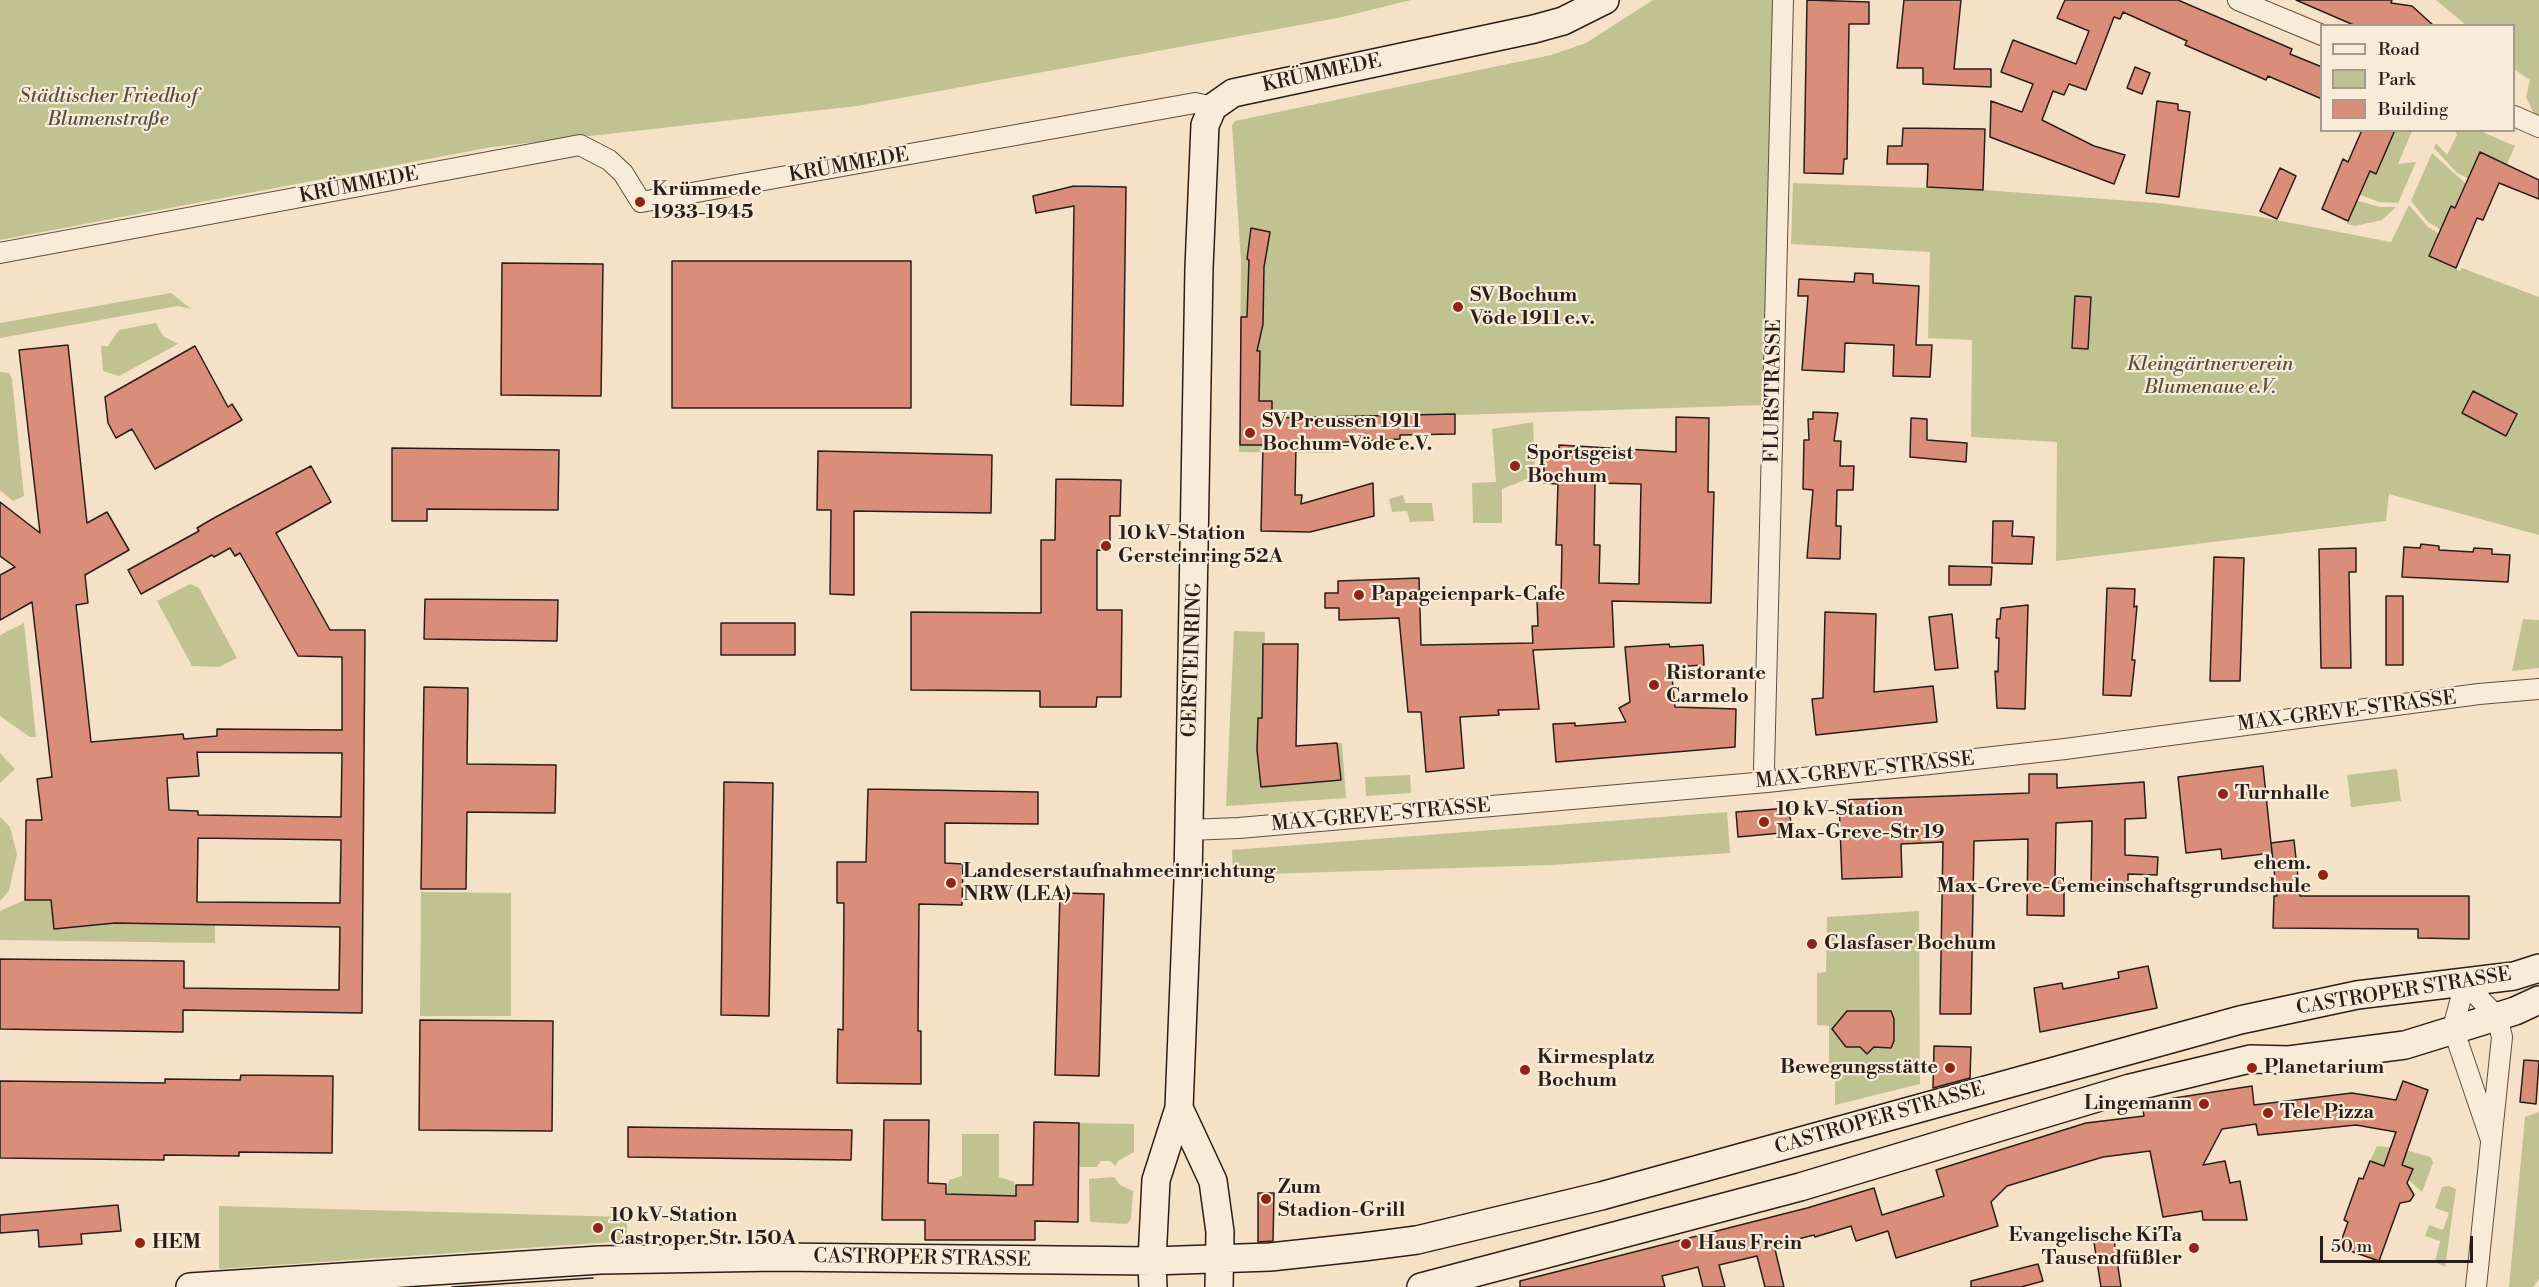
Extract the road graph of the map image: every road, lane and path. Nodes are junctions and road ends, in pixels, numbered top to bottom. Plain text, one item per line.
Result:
1 (1605, 0) edge
2 (1783, 0) edge
3 (2238, 0) edge
4 (2320, 34) edge
5 (1213, 107) junction
6 (2515, 116) edge
7 (2539, 127) edge
8 (0, 253) edge
9 (2539, 689) edge
10 (1767, 782) junction
11 (1188, 830) junction
12 (2539, 968) edge
13 (2465, 983) junction
14 (2539, 1000) edge
15 (2497, 1017) junction
16 (2453, 1028) junction
17 (1179, 1108) junction
18 (2492, 1142) junction
19 (1785, 1146) junction
20 (1800, 1187) junction
21 (1219, 1259) junction
22 (1152, 1274) edge
23 (2475, 1286) edge
24 (190, 1287) edge
25 (1219, 1287) edge
26 (1421, 1287) edge

1 - 5 main road, KRÜMMEDE
2 - 10 street, FLURSTRASSE
3 - 4 street
5 - 8 street, KRÜMMEDE
5 - 11 main road, GERSTEINRING
6 - 7 street
9 - 10 street, MAX-GREVE-STRASSE
10 - 11 street, MAX-GREVE-STRASSE
11 - 17 main road, GERSTEINRING
12 - 13 main road, CASTROPER STRASSE
13 - 15 street
13 - 16 street
13 - 19 main road, CASTROPER STRASSE
14 - 15 main road, CASTROPER STRASSE
15 - 16 main road, CASTROPER STRASSE
15 - 18 street
16 - 18 street
16 - 20 main road, CASTROPER STRASSE
17 - 21 main road, GERSTEINRING
17 - 22 main road, GERSTEINRING
18 - 23 street
19 - 20 main road
19 - 21 main road, CASTROPER STRASSE
20 - 26 main road, CASTROPER STRASSE
21 - 22 main road, CASTROPER STRASSE
21 - 25 main road
22 - 24 main road, CASTROPER STRASSE

